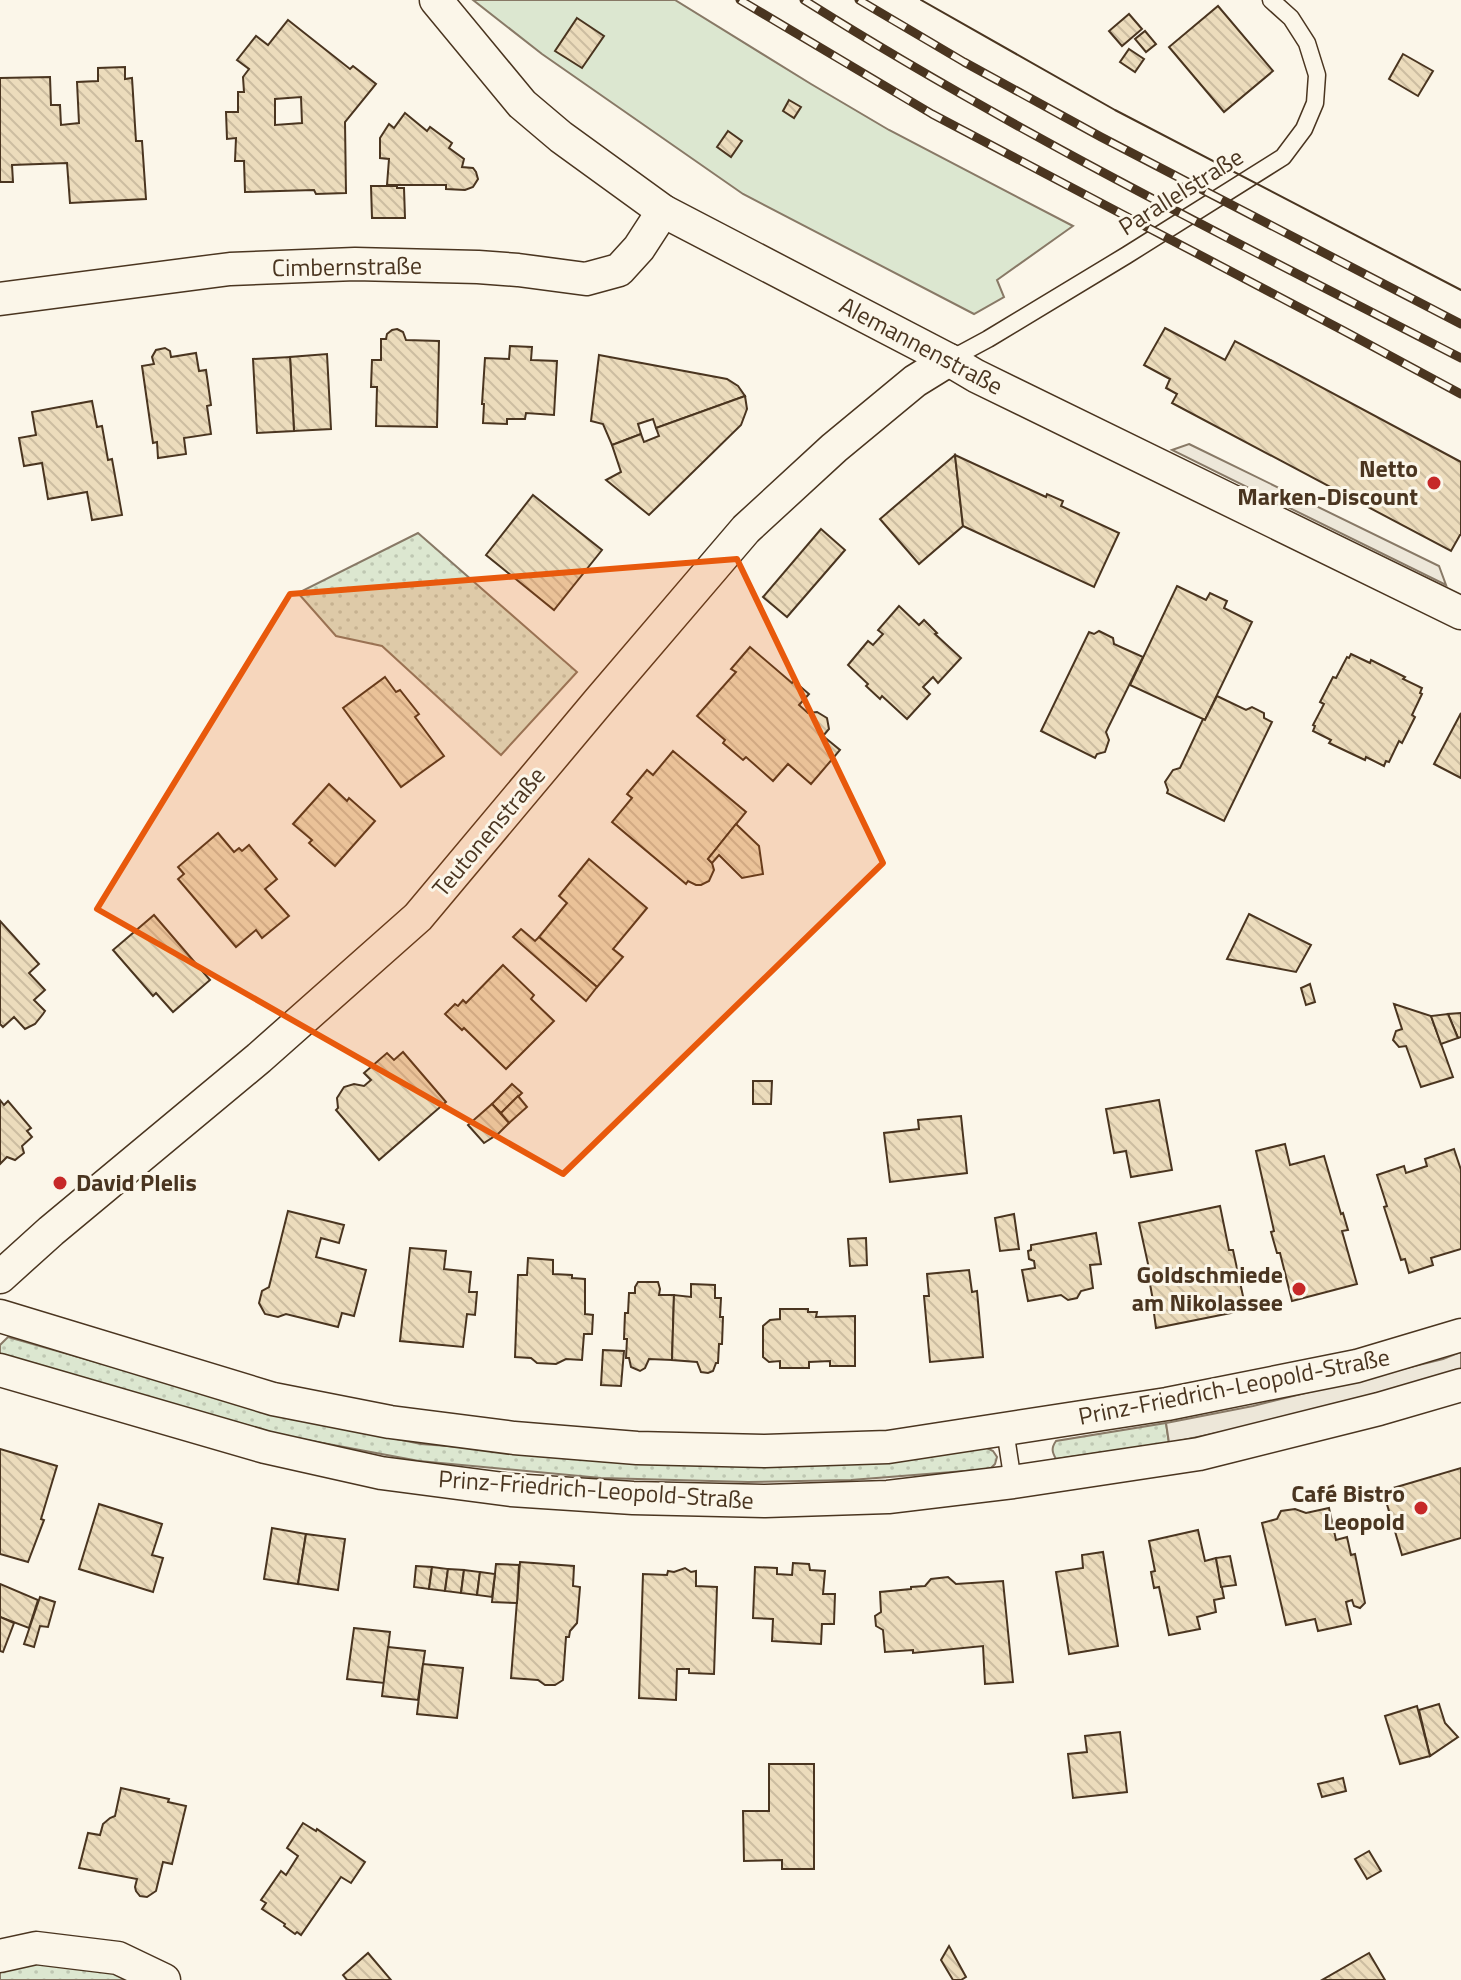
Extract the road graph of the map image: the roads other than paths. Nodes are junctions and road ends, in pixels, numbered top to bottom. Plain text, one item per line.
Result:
1 (436, 0) edge
2 (1271, 0) edge
3 (663, 211) junction
4 (0, 299) edge
5 (949, 360) junction
6 (1461, 613) edge
7 (0, 1277) edge
8 (0, 1316) edge
9 (1461, 1335) edge
10 (0, 1370) edge
11 (1461, 1385) edge
12 (1005, 1430) junction
13 (1013, 1482) junction
14 (0, 1956) edge
15 (164, 1980) edge

1 - 3 street, Alemannenstraße
2 - 5 lane, Parallelstraße
3 - 4 street, Cimbernstraße
3 - 5 street, Alemannenstraße
5 - 6 street, Alemannenstraße
5 - 7 street, Teutonenstraße
8 - 12 street, Prinz-Friedrich-Leopold-Straße
9 - 12 street, Prinz-Friedrich-Leopold-Straße
10 - 13 street, Prinz-Friedrich-Leopold-Straße
11 - 13 street, Prinz-Friedrich-Leopold-Straße
12 - 13 lane
14 - 15 street

